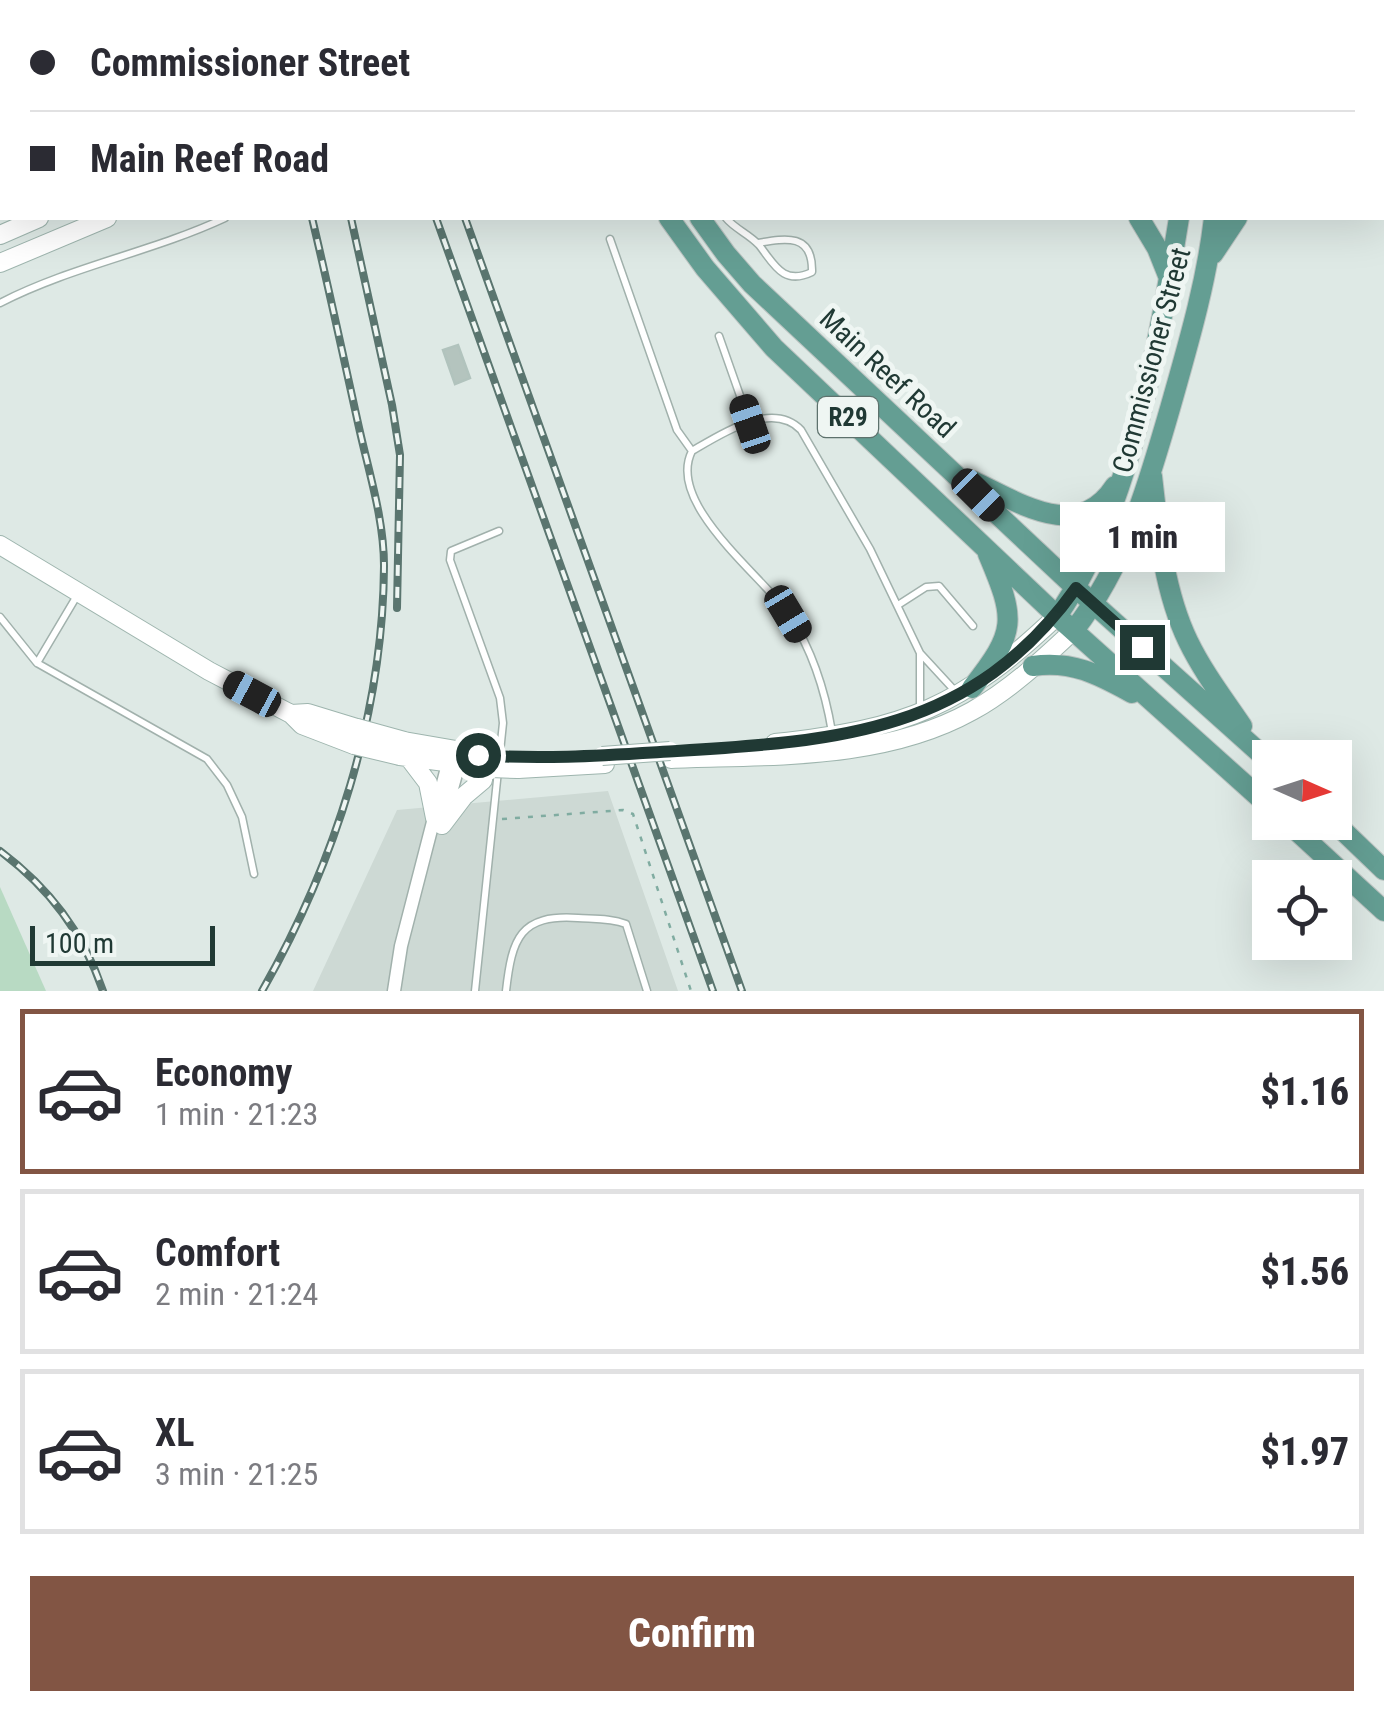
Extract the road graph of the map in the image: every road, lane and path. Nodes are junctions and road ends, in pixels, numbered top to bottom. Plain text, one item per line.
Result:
1 (34, 220) edge
2 (102, 220) edge
3 (220, 220) edge
4 (670, 220) edge
5 (702, 220) edge
6 (728, 220) edge
7 (1140, 220) edge
8 (1180, 220) edge
9 (1214, 220) edge
10 (1235, 220) edge
11 (0, 235) edge
12 (610, 238) dead end
13 (758, 244) junction
14 (1208, 262) junction
15 (0, 263) edge
16 (1169, 280) junction
17 (0, 303) edge
18 (719, 336) dead end
19 (750, 424) junction
20 (692, 451) junction
21 (1151, 474) junction
22 (957, 475) junction
23 (1122, 475) junction
24 (498, 531) dead end
25 (0, 545) edge
26 (984, 545) junction
27 (1076, 588) junction
28 (79, 593) junction
29 (898, 604) junction
30 (1095, 604) junction
31 (1057, 616) junction
32 (0, 617) edge
33 (973, 626) dead end
34 (1074, 630) junction
35 (920, 653) junction
36 (37, 662) junction
37 (1033, 666) junction
38 (966, 692) junction
39 (1160, 708) junction
40 (920, 714) junction
41 (1253, 740) edge
42 (834, 744) junction
43 (1252, 745) edge
44 (404, 752) junction
45 (455, 759) junction
46 (500, 767) junction
47 (1252, 791) edge
48 (492, 820) junction
49 (438, 821) junction
50 (1352, 839) edge
51 (1307, 840) edge
52 (1384, 870) edge
53 (254, 874) dead end
54 (1384, 910) edge
55 (394, 991) edge
56 (474, 991) edge
57 (506, 991) edge
58 (647, 991) edge
59 (691, 991) edge

1 - 11 main road
2 - 15 main road
3 - 17 lane
4 - 26 main road, R29
5 - 22 main road, Main Reef Road / R29
6 - 13 lane
7 - 16 main road
8 - 16 main road, Commissioner Street
9 - 14 main road, Commissioner Street
10 - 14 main road
12 - 20 lane
13 - 13 lane
14 - 21 main road, Commissioner Street
16 - 23 main road, Commissioner Street
18 - 19 lane
19 - 20 lane
19 - 29 lane
20 - 42 lane
21 - 30 main road, Commissioner Street
21 - 41 main road
22 - 23 main road
22 - 27 main road, Main Reef Road / R29
23 - 27 main road, Commissioner Street
24 - 48 lane
25 - 28 main road, Commissioner Street
26 - 31 main road, R29
26 - 38 main road
27 - 30 main road, Main Reef Road / R29
27 - 31 main road, Commissioner Street
28 - 36 lane
28 - 44 main road, Commissioner Street, bridge
29 - 33 lane
29 - 35 lane
30 - 34 main road, Commissioner Street
30 - 43 main road, Main Reef Road / R29
31 - 34 main road, R29
31 - 38 main road, Commissioner Street
32 - 36 lane
34 - 37 main road, Commissioner Street
34 - 39 main road, R29
35 - 38 lane
35 - 40 lane
36 - 53 lane
37 - 39 main road
37 - 42 main road, Commissioner Street
38 - 40 main road, Commissioner Street
39 - 47 main road, R29
40 - 42 main road, Commissioner Street
42 - 46 main road, Commissioner Street
44 - 45 main road, Commissioner Street
44 - 49 main road
45 - 46 main road, Commissioner Street
45 - 49 street
46 - 49 main road
48 - 56 lane
48 - 59 path
49 - 55 street
50 - 52 main road
51 - 54 main road
57 - 58 lane

